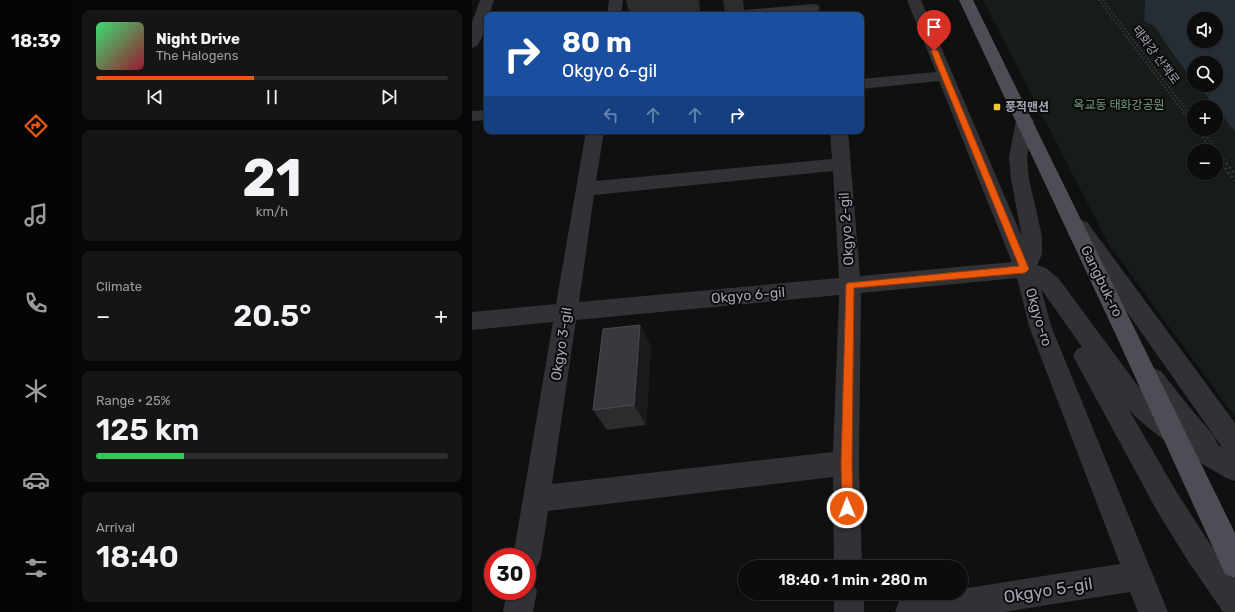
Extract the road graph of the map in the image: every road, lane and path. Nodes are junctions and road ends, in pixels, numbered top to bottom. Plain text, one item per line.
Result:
1 (487, 0) edge
2 (616, 0) edge
3 (914, 0) edge
4 (966, 0) edge
5 (1099, 0) edge
6 (1103, 0) edge
7 (813, 8) edge
8 (614, 12) edge
9 (768, 12) edge
10 (472, 43) edge
11 (945, 76) junction
12 (864, 84) edge
13 (1187, 111) edge
14 (484, 115) edge
15 (472, 116) edge
16 (1187, 117) edge
17 (1025, 121) junction
18 (595, 134) edge
19 (839, 134) edge
20 (1201, 136) edge
21 (1206, 136) edge
22 (1208, 144) edge
23 (841, 164) junction
24 (1223, 165) edge
25 (1235, 174) edge
26 (1235, 181) edge
27 (586, 189) junction
28 (1062, 199) junction
29 (1025, 269) junction
30 (850, 285) junction
31 (566, 312) junction
32 (472, 321) edge
33 (1126, 333) junction
34 (1173, 432) junction
35 (1229, 457) edge
36 (846, 463) junction
37 (1235, 480) edge
38 (536, 499) junction
39 (528, 548) edge
40 (848, 560) edge
41 (1235, 564) edge
42 (1139, 576) junction
43 (520, 600) edge
44 (849, 600) edge
45 (1235, 604) edge
46 (945, 609) edge
47 (518, 612) edge
48 (849, 612) edge
49 (910, 612) edge
50 (1153, 612) edge

1 - 10 street
2 - 8 street
3 - 11 street, Okgyo-ro
4 - 17 main road, Gangbuk-ro
5 - 16 path
6 - 13 path, 태화강 산책로
7 - 9 street
11 - 12 street
11 - 29 street, Okgyo-ro
14 - 15 street
17 - 28 main road, Gangbuk-ro
17 - 29 street
18 - 27 street, Okgyo 3-gil
19 - 23 street, Okgyo 2-gil
20 - 22 path
21 - 25 path
23 - 27 street
23 - 30 street, Okgyo 2-gil
24 - 26 path
27 - 31 street, Okgyo 3-gil
28 - 33 main road, Gangbuk-ro
28 - 35 street
29 - 30 street, Okgyo 6-gil
29 - 34 street
29 - 42 street, Okgyo-ro
29 - 45 street
30 - 31 street, Okgyo 6-gil
30 - 36 street, Okgyo 2-gil
31 - 32 street, Okgyo 6-gil
31 - 38 street, Okgyo 3-gil
33 - 34 main road, Gangbuk-ro
33 - 35 street
34 - 35 street
34 - 41 main road, Gangbuk-ro
35 - 37 street
36 - 38 street
36 - 40 street, Okgyo 2-gil
38 - 39 street, Okgyo 3-gil
42 - 46 street, Okgyo 5-gil
42 - 50 street, Okgyo-ro
43 - 47 street
44 - 48 street
46 - 49 street, Okgyo 5-gil

